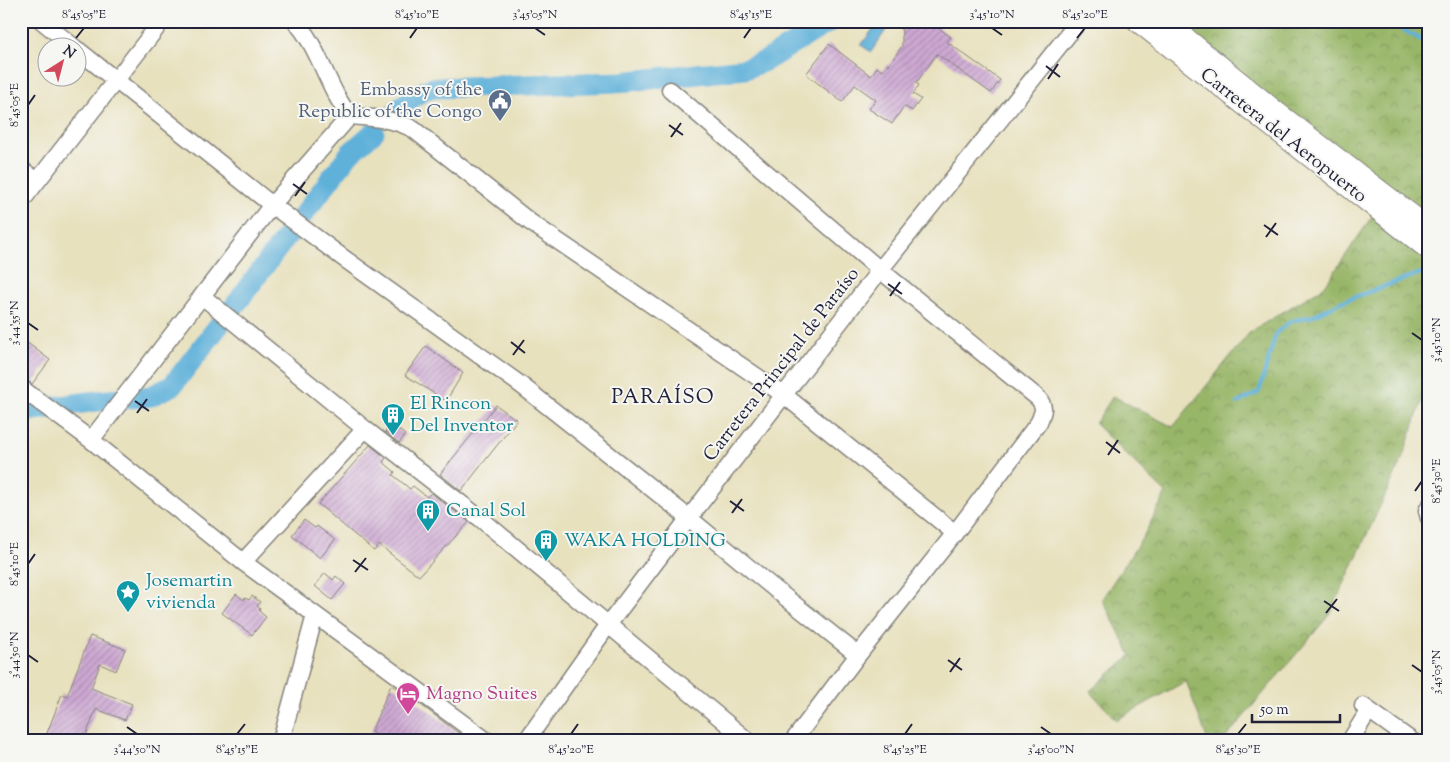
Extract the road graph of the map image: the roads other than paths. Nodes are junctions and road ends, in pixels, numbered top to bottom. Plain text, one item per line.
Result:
1 (42, 21) edge
2 (162, 21) edge
3 (295, 21) edge
4 (1079, 21) edge
5 (1137, 21) edge
6 (1165, 21) edge
7 (63, 38) edge
8 (88, 58) edge
9 (116, 80) junction
10 (670, 90) dead end
11 (350, 116) junction
12 (21, 169) edge
13 (37, 181) junction
14 (21, 202) edge
15 (272, 205) junction
16 (1429, 228) edge
17 (1429, 250) edge
18 (880, 270) junction
19 (202, 296) junction
20 (26, 391) edge
21 (784, 396) junction
22 (366, 429) junction
23 (91, 440) junction
24 (1429, 507) edge
25 (689, 518) junction
26 (1429, 518) edge
27 (955, 533) junction
28 (243, 562) junction
29 (315, 615) junction
30 (608, 625) junction
31 (858, 656) junction
32 (281, 741) edge
33 (487, 741) edge
34 (526, 741) edge
35 (748, 741) edge
36 (793, 741) edge
37 (1350, 741) edge
38 (1412, 741) edge

1 - 7 street
2 - 9 street
3 - 11 street
4 - 18 street, Carretera Principal de Paraíso
5 - 17 main road, Carretera del Aeropuerto
6 - 16 main road, Carretera del Aeropuerto
8 - 9 street
9 - 13 street
9 - 15 street
10 - 18 street
11 - 15 street
11 - 21 street
12 - 13 street
13 - 14 street
15 - 19 street
15 - 25 street
18 - 21 street, Carretera Principal de Paraíso
18 - 27 street
19 - 22 street
19 - 23 street
20 - 23 street
21 - 25 street, Carretera Principal de Paraíso
21 - 27 street
22 - 28 street
22 - 30 street
23 - 28 street
24 - 26 street
25 - 30 street, Carretera Principal de Paraíso
25 - 31 street
27 - 31 street
28 - 29 street
29 - 32 street
29 - 33 street
30 - 34 street, Carretera Principal de Paraíso
30 - 35 street
31 - 36 street
37 - 38 street

